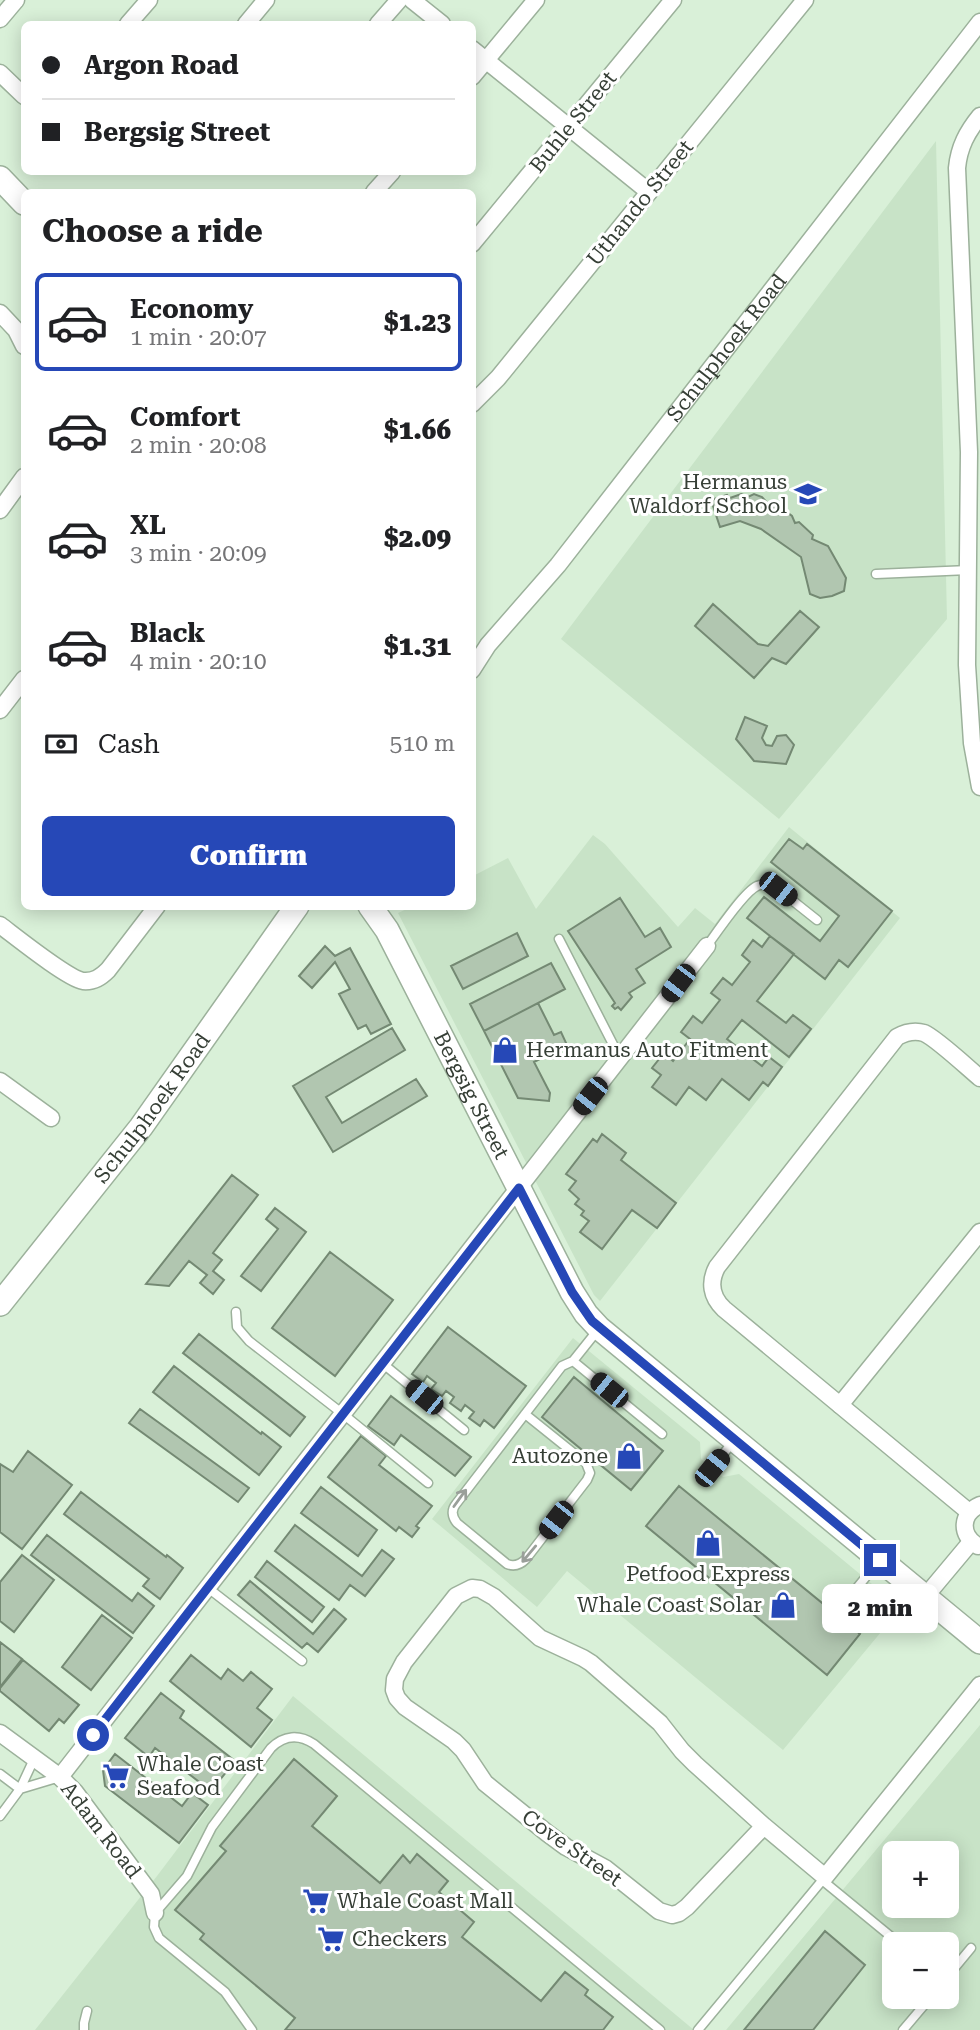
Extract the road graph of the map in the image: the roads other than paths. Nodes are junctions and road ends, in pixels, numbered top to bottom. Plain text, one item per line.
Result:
1 (16, 0) edge
2 (149, 0) edge
3 (266, 0) edge
4 (399, 0) edge
5 (412, 0) edge
6 (536, 0) edge
7 (673, 0) edge
8 (805, 0) edge
9 (0, 19) edge
10 (131, 21) edge
11 (248, 21) edge
12 (381, 21) edge
13 (438, 21) edge
14 (980, 22) edge
15 (476, 52) edge
16 (486, 61) junction
17 (476, 72) edge
18 (0, 73) edge
19 (21, 93) edge
20 (980, 116) edge
21 (568, 127) junction
22 (389, 175) edge
23 (0, 178) edge
24 (377, 189) edge
25 (649, 192) junction
26 (21, 200) edge
27 (476, 239) edge
28 (0, 313) edge
29 (21, 340) edge
30 (476, 400) edge
31 (974, 452) edge
32 (21, 481) edge
33 (0, 510) edge
34 (969, 570) junction
35 (876, 574) dead end
36 (476, 664) edge
37 (21, 683) edge
38 (0, 710) edge
39 (980, 786) edge
40 (154, 910) edge
41 (294, 910) edge
42 (373, 910) edge
43 (817, 920) dead end
44 (0, 925) edge
45 (559, 939) dead end
46 (707, 946) joint
47 (620, 1058) junction
48 (980, 1078) edge
49 (0, 1081) edge
50 (51, 1118) dead end
51 (519, 1188) junction
52 (980, 1232) edge
53 (0, 1304) edge
54 (236, 1312) dead end
55 (599, 1328) junction
56 (573, 1361) junction
57 (383, 1363) junction
58 (840, 1405) junction
59 (343, 1414) junction
60 (525, 1414) junction
61 (464, 1430) dead end
62 (662, 1434) dead end
63 (735, 1440) junction
64 (706, 1475) dead end
65 (428, 1483) dead end
66 (974, 1508) edge
67 (976, 1545) edge
68 (880, 1560) junction
69 (208, 1588) junction
70 (852, 1594) dead end
71 (925, 1597) junction
72 (980, 1642) edge
73 (302, 1661) dead end
74 (980, 1685) edge
75 (0, 1733) edge
76 (34, 1759) junction
77 (0, 1774) edge
78 (60, 1777) junction
79 (20, 1789) junction
80 (0, 1816) edge
81 (764, 1826) junction
82 (823, 1878) junction
83 (155, 1913) junction
84 (886, 1932) edge
85 (971, 1948) dead end
86 (959, 1962) edge
87 (921, 2009) edge
88 (87, 2011) dead end
89 (84, 2030) edge
90 (252, 2030) edge
91 (660, 2030) edge
92 (698, 2030) edge
93 (903, 2030) edge

1 - 9 street
2 - 10 street
3 - 11 street
4 - 12 street
5 - 13 street
6 - 16 street
7 - 21 street, Buhle Street
8 - 25 street, Uthando Street
14 - 36 street, Schulphoek Road
15 - 16 street
16 - 17 street
16 - 21 street
18 - 19 street
20 - 31 street
21 - 25 street
21 - 27 street, Buhle Street
22 - 24 street
23 - 26 street
25 - 30 street, Uthando Street
28 - 29 street
31 - 34 street
32 - 33 street
34 - 35 lane
34 - 39 street
37 - 38 street
40 - 44 street
41 - 53 street, Schulphoek Road
42 - 51 street, Bergsig Street
43 - 46 lane
45 - 47 lane
46 - 47 street
47 - 51 street
48 - 58 street
49 - 50 street
51 - 55 street, Bergsig Street
51 - 57 street
52 - 58 street
54 - 59 lane
55 - 56 lane
55 - 63 street, Bergsig Street
56 - 60 lane
56 - 62 lane
57 - 59 street
57 - 61 lane
58 - 66 street
59 - 65 lane
59 - 69 street
60 -> 60 lane
63 - 64 lane
63 - 68 street, Bergsig Street
66 - 67 street
67 - 71 street
68 - 70 lane
68 - 71 street, Bergsig Street
69 - 73 lane
69 - 78 street
71 - 72 street, Bergsig Street
74 - 82 street
75 - 76 street, Adam Road
76 - 78 street, Adam Road
76 - 79 lane
77 - 79 lane
78 - 79 lane
78 - 83 street, Adam Road
79 - 80 lane
81 - 81 street, Cove Street
81 - 82 street, Cove Street
82 - 84 lane
82 - 92 lane
83 - 90 lane
83 - 91 lane
85 - 86 lane
87 - 93 lane
88 - 89 lane

